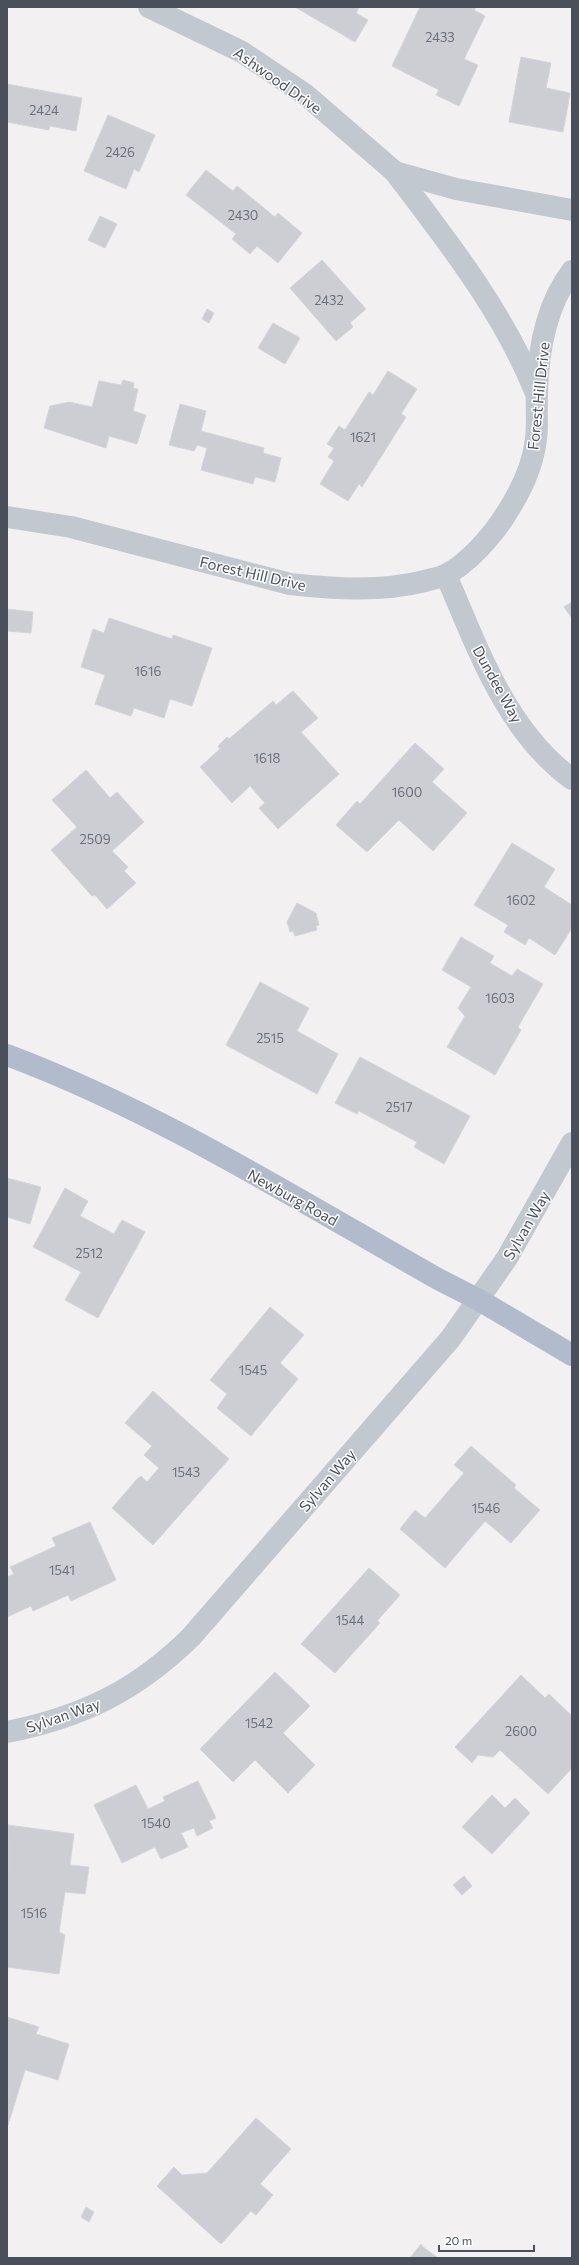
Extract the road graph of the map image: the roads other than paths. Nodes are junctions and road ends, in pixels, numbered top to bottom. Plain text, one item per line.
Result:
1 (148, 7) edge
2 (395, 172) junction
3 (572, 210) edge
4 (572, 271) edge
5 (537, 394) junction
6 (7, 517) edge
7 (446, 575) junction
8 (572, 779) edge
9 (7, 1055) edge
10 (572, 1143) edge
11 (479, 1300) junction
12 (572, 1355) edge
13 (7, 1732) edge

1 - 2 street, Ashwood Drive
2 - 3 street, Ashwood Drive
2 - 5 street, Ashwood Drive
4 - 5 street, Forest Hill Drive
5 - 7 street, Forest Hill Drive
6 - 7 street, Forest Hill Drive
7 - 8 street, Dundee Way
9 - 11 main road, Newburg Road
10 - 11 street, Sylvan Way
11 - 12 main road, Newburg Road
11 - 13 street, Sylvan Way

